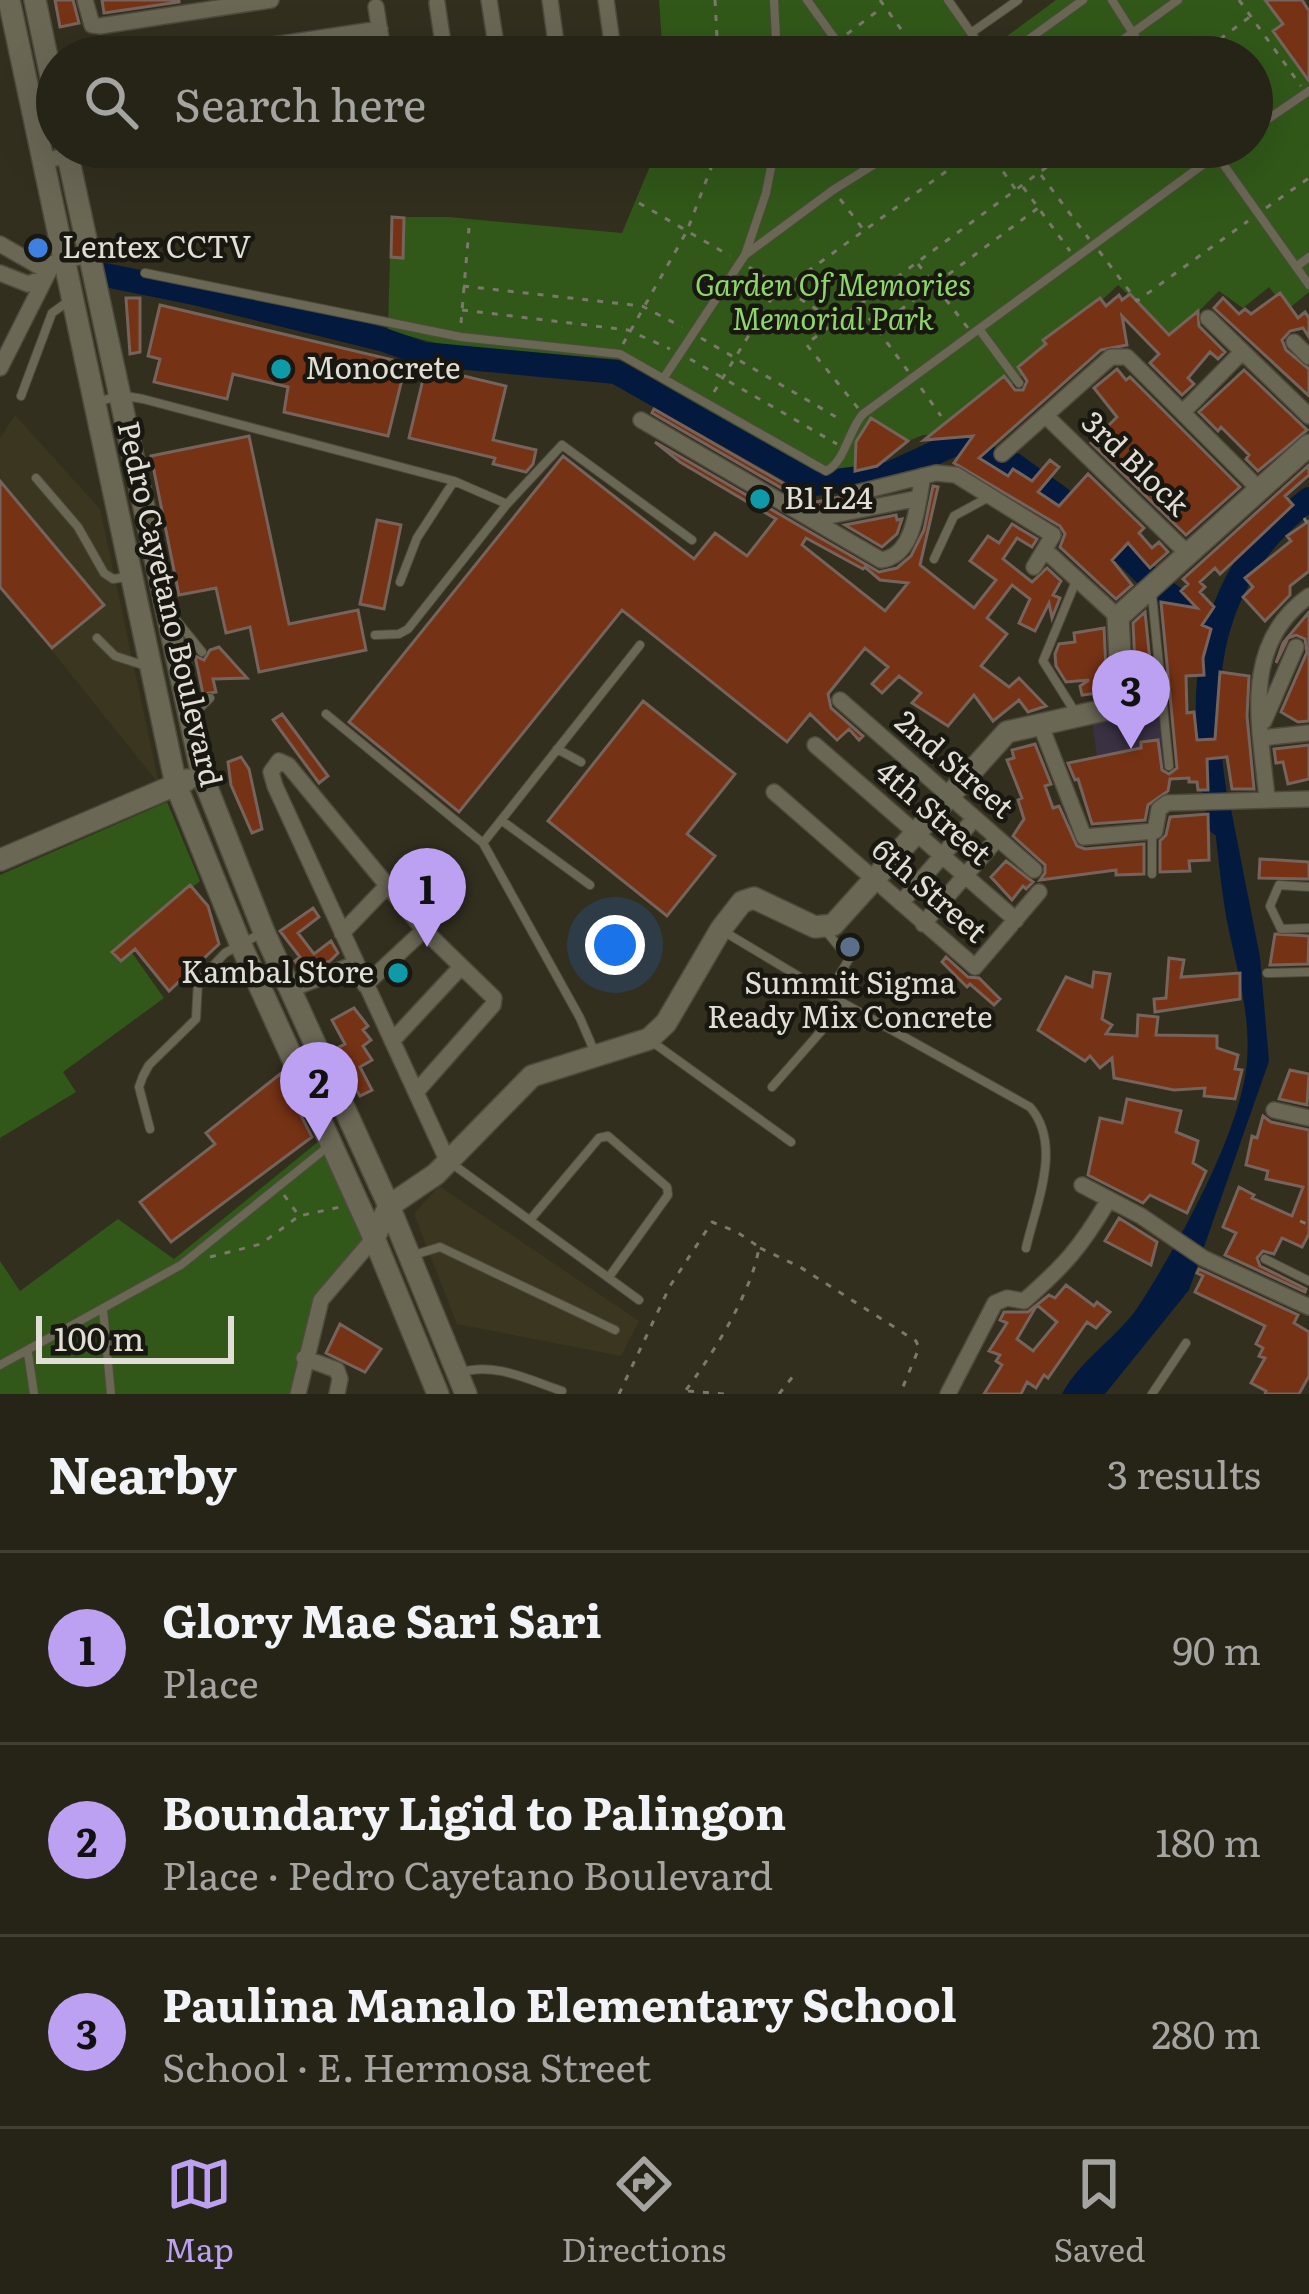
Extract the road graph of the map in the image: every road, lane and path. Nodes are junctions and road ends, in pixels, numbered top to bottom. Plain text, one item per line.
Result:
1 (9, 0) edge
2 (35, 0) edge
3 (85, 0) edge
4 (271, 0) edge
5 (489, 0) edge
6 (550, 0) edge
7 (606, 0) edge
8 (715, 0) edge
9 (775, 0) edge
10 (807, 0) edge
11 (880, 0) edge
12 (1018, 0) edge
13 (1083, 0) edge
14 (1112, 0) edge
15 (1178, 0) edge
16 (1239, 0) edge
17 (950, 1) edge
18 (437, 3) dead end
19 (884, 6) junction
20 (376, 7) dead end
21 (1251, 16) junction
22 (380, 29) junction
23 (971, 33) junction
24 (1131, 34) junction
25 (43, 36) edge
26 (346, 36) edge
27 (381, 36) edge
28 (442, 36) edge
29 (495, 36) edge
30 (556, 36) edge
31 (611, 36) edge
32 (716, 36) edge
33 (776, 36) edge
34 (832, 36) edge
35 (844, 36) edge
36 (906, 36) edge
37 (973, 36) edge
38 (1033, 36) edge
39 (1128, 36) edge
40 (1224, 36) edge
41 (1266, 36) edge
42 (8, 37) edge
43 (1273, 46) edge
44 (1307, 92) edge
45 (36, 106) edge
46 (1273, 115) edge
47 (54, 168) edge
48 (60, 168) edge
49 (710, 168) edge
50 (771, 168) edge
51 (868, 168) edge
52 (953, 168) edge
53 (1002, 168) edge
54 (1047, 168) edge
55 (1192, 168) edge
56 (1226, 168) edge
57 (1309, 178) edge
58 (1020, 189) junction
59 (833, 190) junction
60 (1038, 208) junction
61 (1258, 213) junction
62 (469, 228) dead end
63 (864, 231) junction
64 (0, 244) edge
65 (746, 255) junction
66 (88, 256) junction
67 (1075, 257) junction
68 (1309, 257) edge
69 (917, 262) junction
70 (1296, 267) junction
71 (52, 270) junction
72 (146, 272) dead end
73 (3, 279) edge
74 (934, 285) junction
75 (1309, 285) edge
76 (463, 286) junction
77 (72, 299) junction
78 (1137, 301) dead end
79 (859, 305) junction
80 (642, 306) junction
81 (462, 310) junction
82 (1208, 318) dead end
83 (876, 328) junction
84 (628, 330) junction
85 (976, 331) junction
86 (694, 333) junction
87 (461, 337) junction
88 (1294, 342) dead end
89 (1242, 352) junction
90 (620, 354) junction
91 (680, 354) junction
92 (735, 357) junction
93 (1309, 357) edge
94 (0, 368) edge
95 (665, 376) junction
96 (724, 376) junction
97 (913, 378) junction
98 (1019, 382) dead end
99 (119, 395) junction
100 (21, 396) dead end
101 (708, 402) junction
102 (93, 403) junction
103 (1183, 412) junction
104 (862, 414) junction
105 (941, 416) dead end
106 (1046, 416) junction
107 (1309, 416) edge
108 (640, 420) dead end
109 (852, 426) junction
110 (1309, 445) edge
111 (842, 447) junction
112 (1002, 454) dead end
113 (922, 476) junction
114 (35, 478) dead end
115 (454, 481) junction
116 (1258, 488) junction
117 (856, 493) dead end
118 (991, 494) junction
119 (919, 498) junction
120 (507, 503) junction
121 (1304, 518) dead end
122 (814, 519) junction
123 (1309, 526) edge
124 (692, 539) dead end
125 (1046, 550) junction
126 (1186, 552) junction
127 (934, 559) dead end
128 (1034, 567) dead end
129 (131, 577) junction
130 (1076, 579) junction
131 (400, 582) dead end
132 (1153, 586) junction
133 (1309, 596) edge
134 (165, 608) junction
135 (1118, 617) junction
136 (375, 635) dead end
137 (97, 638) dead end
138 (640, 645) dead end
139 (1296, 647) dead end
140 (202, 652) dead end
141 (150, 667) junction
142 (210, 698) dead end
143 (839, 700) dead end
144 (326, 714) dead end
145 (189, 718) junction
146 (1079, 718) junction
147 (1041, 726) junction
148 (1309, 733) edge
149 (1261, 734) junction
150 (815, 745) dead end
151 (557, 749) junction
152 (581, 763) dead end
153 (1169, 766) dead end
154 (202, 775) junction
155 (176, 785) junction
156 (774, 792) dead end
157 (948, 797) junction
158 (1267, 798) junction
159 (1309, 799) edge
160 (974, 819) junction
161 (501, 820) junction
162 (1151, 832) junction
163 (914, 835) junction
164 (998, 839) junction
165 (483, 843) junction
166 (940, 857) junction
167 (0, 860) edge
168 (1034, 870) dead end
169 (1152, 874) dead end
170 (965, 877) junction
171 (874, 880) junction
172 (590, 885) dead end
173 (387, 886) junction
174 (1309, 887) edge
175 (1039, 892) dead end
176 (901, 903) junction
177 (1016, 920) junction
178 (923, 924) junction
179 (1309, 928) edge
180 (721, 929) junction
181 (824, 929) junction
182 (424, 930) junction
183 (264, 932) junction
184 (342, 933) junction
185 (240, 943) junction
186 (355, 964) junction
187 (460, 967) junction
188 (1309, 972) edge
189 (1267, 973) dead end
190 (365, 985) junction
191 (291, 989) junction
192 (827, 994) junction
193 (845, 1004) junction
194 (649, 1039) junction
195 (392, 1041) junction
196 (597, 1057) junction
197 (772, 1087) dead end
198 (416, 1092) junction
199 (1274, 1110) dead end
200 (1309, 1118) edge
201 (150, 1129) dead end
202 (791, 1142) dead end
203 (331, 1144) junction
204 (448, 1162) junction
205 (1082, 1185) dead end
206 (278, 1186) junction
207 (1108, 1201) junction
208 (348, 1205) dead end
209 (389, 1206) junction
210 (299, 1216) junction
211 (530, 1220) junction
212 (1300, 1221) dead end
213 (1309, 1225) edge
214 (374, 1238) junction
215 (759, 1247) junction
216 (1026, 1248) dead end
217 (411, 1256) junction
218 (191, 1257) junction
219 (1265, 1259) dead end
220 (609, 1277) junction
221 (1309, 1281) edge
222 (639, 1300) dead end
223 (1309, 1307) edge
224 (103, 1309) junction
225 (615, 1330) dead end
226 (1186, 1343) dead end
227 (28, 1353) junction
228 (304, 1358) junction
229 (0, 1364) edge
230 (794, 1376) dead end
231 (462, 1384) edge
232 (562, 1391) edge
233 (685, 1392) edge
234 (34, 1394) edge
235 (111, 1394) edge
236 (298, 1394) edge
237 (337, 1394) edge
238 (438, 1394) edge
239 (619, 1394) edge
240 (724, 1394) edge
241 (779, 1394) edge
242 (900, 1394) edge
243 (948, 1394) edge
244 (1152, 1394) edge

1 - 42 main road, Pedro Cayetano Boulevard
2 - 25 main road
3 - 4 street
5 - 29 street
6 - 30 street
7 - 31 street
8 - 32 path
9 - 33 lane
10 - 34 lane
11 - 19 path
12 - 23 lane
13 - 38 lane
14 - 24 lane
15 - 24 lane
16 - 21 path
17 - 23 lane
18 - 28 street
19 - 35 path
19 - 36 path
20 - 22 street
21 - 40 path
21 - 41 path
22 - 26 street
22 - 27 street
23 - 37 lane
24 - 39 lane
42 - 45 main road, Pedro Cayetano Boulevard
43 - 44 path
44 - 46 lane
47 - 71 main road, Pedro Cayetano Boulevard
48 - 66 main road, Pedro Cayetano Boulevard
49 - 80 path
50 - 65 lane
51 - 59 lane
52 - 63 path
53 - 58 path
54 - 58 path
55 - 67 lane
56 - 61 lane
57 - 61 path
58 - 60 path
58 - 69 path
59 - 63 path
59 - 65 lane
60 - 67 path
60 - 74 path
61 - 70 lane
61 - 78 path
62 - 76 path
63 - 92 path
64 - 71 street
65 - 86 lane
66 - 71 street
66 - 99 main road, Pedro Cayetano Boulevard
67 - 85 lane
68 - 70 lane
69 - 74 path
69 - 79 path
70 - 75 lane
71 - 73 street
71 - 77 main road, Pedro Cayetano Boulevard
71 - 94 street
72 - 87 lane
74 - 83 path
74 - 85 path
76 - 80 path
76 - 81 path
77 - 100 lane
77 - 102 main road, Pedro Cayetano Boulevard
79 - 83 path
79 - 104 path
80 - 84 path
80 - 86 path
81 - 84 path
81 - 87 path
82 - 89 street
83 - 97 path
84 - 90 path
84 - 91 path
85 - 97 lane
85 - 98 lane
86 - 91 lane
86 - 92 path
87 - 90 lane
88 - 93 street
89 - 103 street
89 - 107 street
90 - 95 lane
91 - 95 lane
91 - 96 path
92 - 96 path
92 - 109 path
95 - 101 lane
96 - 101 path
96 - 111 path
97 - 104 lane
97 - 105 path
99 - 102 lane
99 - 115 lane
99 - 134 main road, Pedro Cayetano Boulevard
101 - 111 lane
102 - 129 main road, Pedro Cayetano Boulevard
103 - 106 street
103 - 116 street
104 - 109 lane
106 - 112 street
106 - 126 street, 3rd Block
108 - 122 street
109 - 111 lane
110 - 116 main road
113 - 117 street
113 - 118 street
113 - 119 street
114 - 129 lane
115 - 120 lane
115 - 131 lane
116 - 126 main road
118 - 125 street
118 - 127 lane
119 - 122 street
119 - 122 street
120 - 124 lane
120 - 136 lane
121 - 123 path
125 - 128 street
125 - 130 street
126 - 132 main road
129 - 141 main road, Pedro Cayetano Boulevard
130 - 135 street
130 - 146 lane
132 - 135 main road
132 - 153 lane
133 - 149 street
134 - 140 lane
134 - 145 main road, Pedro Cayetano Boulevard
135 - 146 main road
137 - 141 lane
138 - 151 lane
139 - 149 street
141 - 155 main road, Pedro Cayetano Boulevard
142 - 145 lane
143 - 157 street, 2nd Street
144 - 165 lane
145 - 154 main road, Pedro Cayetano Boulevard
146 - 147 main road
147 - 157 main road
147 - 162 street
148 - 149 street
149 - 158 street
150 - 163 street, 4th Street
151 - 152 lane
151 - 161 lane
154 - 155 main road
154 - 183 main road, Pedro Cayetano Boulevard
155 - 167 main road
155 - 185 main road, Pedro Cayetano Boulevard
156 - 171 street, 6th Street
157 - 160 street, 2nd Street
157 - 163 main road
158 - 159 street
158 - 162 street
160 - 164 street, 2nd Street
160 - 166 street
161 - 165 lane
161 - 172 lane
162 - 169 lane
163 - 166 street, 4th Street
163 - 171 main road
164 - 168 street, 2nd Street
164 - 170 street
165 - 196 lane
166 - 170 street, 4th Street
166 - 176 street
170 - 177 street, 4th Street
170 - 178 street
171 - 176 street, 6th Street
171 - 181 main road
173 - 182 street
173 - 184 street
173 - 184 street
174 - 179 lane
175 - 177 street, 6th Street
176 - 178 street, 6th Street
177 - 178 street, 6th Street
180 - 181 main road
180 - 192 lane
180 - 194 main road
181 - 192 lane
182 - 187 street
182 - 190 street
183 - 185 lane
183 - 191 main road, Pedro Cayetano Boulevard
184 - 186 street
185 - 201 lane
185 - 203 main road, Pedro Cayetano Boulevard
186 - 190 street
186 - 191 street
187 - 195 street
187 - 198 street
188 - 189 lane
190 - 195 street
191 - 209 main road, Pedro Cayetano Boulevard
192 - 193 lane
193 - 197 lane
193 - 216 lane
194 - 196 main road
194 - 202 lane
195 - 198 street
196 - 204 main road
198 - 204 street
199 - 200 street
203 - 206 lane
203 - 214 main road, Pedro Cayetano Boulevard
204 - 209 main road
204 - 211 lane
205 - 207 street
206 - 210 path
206 - 218 lane
207 - 223 street
207 - 243 street
208 - 210 path
209 - 214 main road
209 - 217 main road, Pedro Cayetano Boulevard
210 - 218 path
211 - 220 lane
211 - 220 lane
212 - 213 path
214 - 228 street
214 - 238 main road, Pedro Cayetano Boulevard
215 - 233 path
215 - 239 path
215 - 242 path
217 - 225 lane
217 - 231 main road, Pedro Cayetano Boulevard
218 - 224 lane
219 - 221 lane
220 - 222 lane
224 - 227 lane
224 - 235 lane
226 - 244 lane
227 - 229 lane
227 - 234 lane
228 - 236 street
228 - 237 street
230 - 241 path
231 - 232 lane
233 - 240 path

